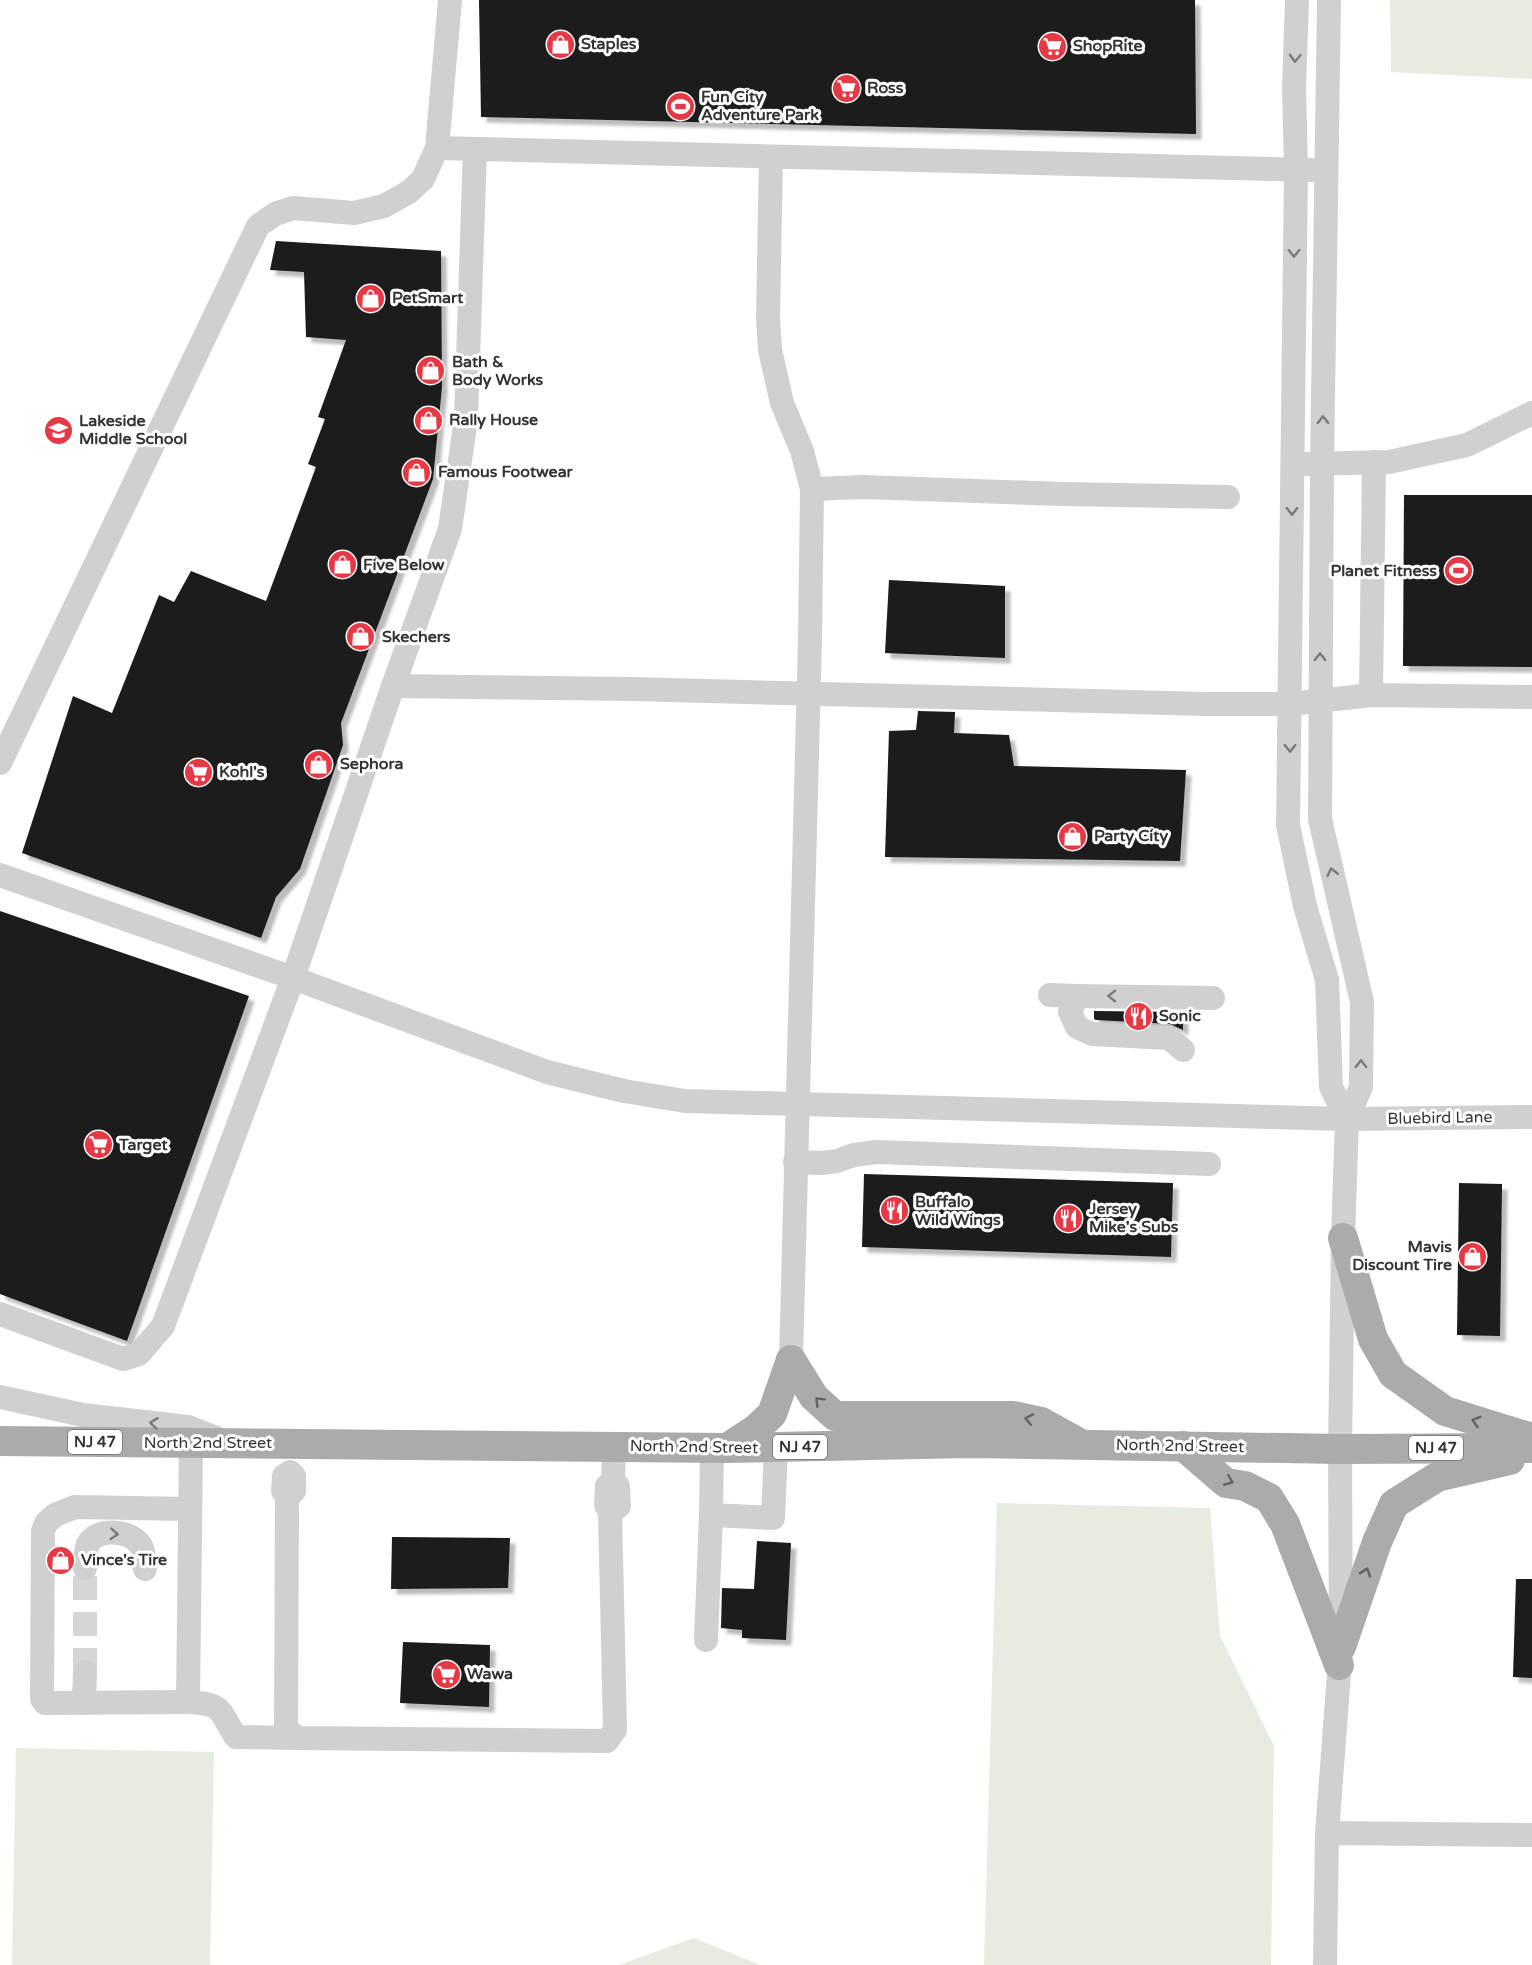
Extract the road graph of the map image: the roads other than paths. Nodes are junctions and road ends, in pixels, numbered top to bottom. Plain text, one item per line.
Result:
1 (450, 0) edge
2 (1296, 0) edge
3 (1329, 0) edge
4 (437, 148) junction
5 (475, 149) junction
6 (771, 157) junction
7 (1296, 169) junction
8 (1326, 170) junction
9 (1532, 413) edge
10 (1374, 462) junction
11 (1292, 464) junction
12 (1322, 464) junction
13 (812, 489) junction
14 (1228, 497) dead end
15 (393, 686) junction
16 (808, 694) junction
17 (1371, 695) junction
18 (1532, 698) edge
19 (1320, 699) junction
20 (1291, 704) junction
21 (0, 763) edge
22 (0, 875) edge
23 (293, 978) junction
24 (1050, 995) dead end
25 (1077, 996) junction
26 (1213, 998) dead end
27 (1182, 1050) dead end
28 (796, 1104) junction
29 (1532, 1117) edge
30 (1347, 1119) junction
31 (795, 1162) junction
32 (1209, 1164) dead end
33 (1343, 1238) junction
34 (0, 1314) edge
35 (791, 1360) junction
36 (0, 1397) edge
37 (1532, 1438) edge
38 (0, 1441) edge
39 (191, 1443) junction
40 (230, 1443) junction
41 (1081, 1444) junction
42 (614, 1446) junction
43 (1183, 1446) junction
44 (720, 1448) junction
45 (776, 1448) junction
46 (1532, 1448) edge
47 (1340, 1449) junction
48 (1532, 1455) edge
49 (287, 1497) dead end
50 (190, 1509) junction
51 (711, 1515) junction
52 (85, 1568) tunnel mouth
53 (145, 1569) dead end
54 (706, 1640) dead end
55 (1340, 1656) junction
56 (85, 1672) tunnel mouth
57 (188, 1702) junction
58 (84, 1703) junction
59 (298, 1738) junction
60 (1327, 1833) junction
61 (1532, 1835) edge
62 (1325, 1965) edge

1 - 4 street
2 -> 7 street
3 - 8 street
4 - 5 street
4 - 21 street
5 - 6 street
5 - 15 street
6 - 7 street
6 - 13 street
7 - 8 street
7 -> 11 street
12 -> 8 street
9 - 10 street
10 - 12 street
10 - 17 street
11 - 12 street
11 -> 20 street
19 -> 12 street
13 - 14 street
13 - 16 street
15 - 16 street
15 - 23 street
16 - 20 street
16 - 28 street
17 - 18 street
17 - 19 street
19 - 20 street
30 -> 19 street
20 -> 30 street
22 - 23 street, Bluebird Lane
23 - 28 street, Bluebird Lane
23 - 34 street
24 - 25 street
26 -> 25 street
25 - 27 street
28 - 30 street, Bluebird Lane
28 - 31 street
29 - 30 street, Bluebird Lane
30 - 33 street
31 - 32 street
31 - 35 street
37 -> 33 main road
33 - 47 street
41 -> 35 main road
35 - 44 main road
40 -> 36 street
38 - 39 main road, North 2nd Street / NJ 47
39 - 40 main road, North 2nd Street / NJ 47
39 - 50 street
40 - 42 main road, North 2nd Street / NJ 47
41 - 43 main road, North 2nd Street / NJ 47
41 - 45 main road, North 2nd Street / NJ 47
42 - 44 main road, North 2nd Street / NJ 47
42 - 59 street
43 - 47 main road, North 2nd Street / NJ 47
43 -> 55 main road
44 - 45 main road, North 2nd Street / NJ 47
44 - 51 street
45 - 51 street
46 - 47 main road, North 2nd Street / NJ 47
47 - 55 street
55 -> 48 main road
49 - 59 street
50 - 57 street
50 - 58 street
51 - 54 street
52 -> 53 street
55 - 60 street
56 - 58 street
57 - 58 street
57 - 59 street
60 - 61 street
60 - 62 street

